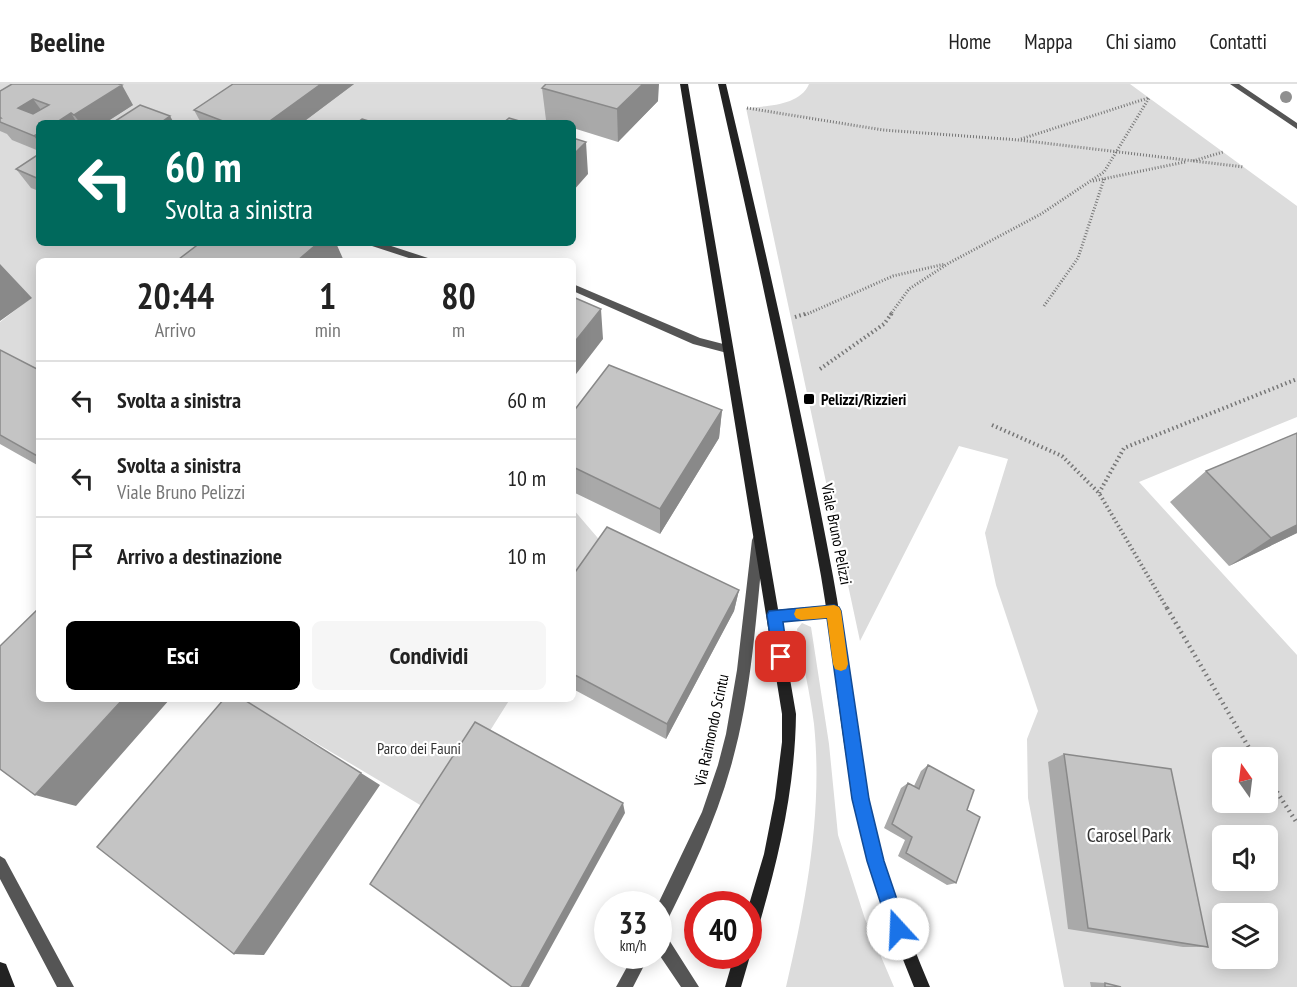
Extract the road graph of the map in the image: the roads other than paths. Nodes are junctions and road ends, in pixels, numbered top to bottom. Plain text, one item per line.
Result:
1 (684, 84) edge
2 (722, 84) edge
3 (1234, 84) edge
4 (1297, 128) edge
5 (381, 246) edge
6 (419, 258) edge
7 (576, 288) edge
8 (727, 349) junction
9 (759, 536) junction
10 (834, 611) junction
11 (774, 615) junction
12 (0, 864) edge
13 (760, 891) edge
14 (672, 892) edge
15 (672, 959) edge
16 (634, 969) edge
17 (738, 969) edge
18 (0, 970) edge
19 (7, 987) edge
20 (66, 987) edge
21 (624, 987) edge
22 (691, 987) edge
23 (733, 987) edge
24 (922, 987) edge

1 - 8 street
2 - 10 street, Viale Bruno Pelizzi
3 - 4 street
5 - 6 street
7 - 8 street
8 - 9 street
9 - 11 street
9 - 14 street, Via Raimondo Scintu
10 - 11 street
10 - 24 street, Viale Bruno Pelizzi
11 - 13 street
12 - 20 street
15 - 22 street
16 - 21 street
17 - 23 street
18 - 19 street

